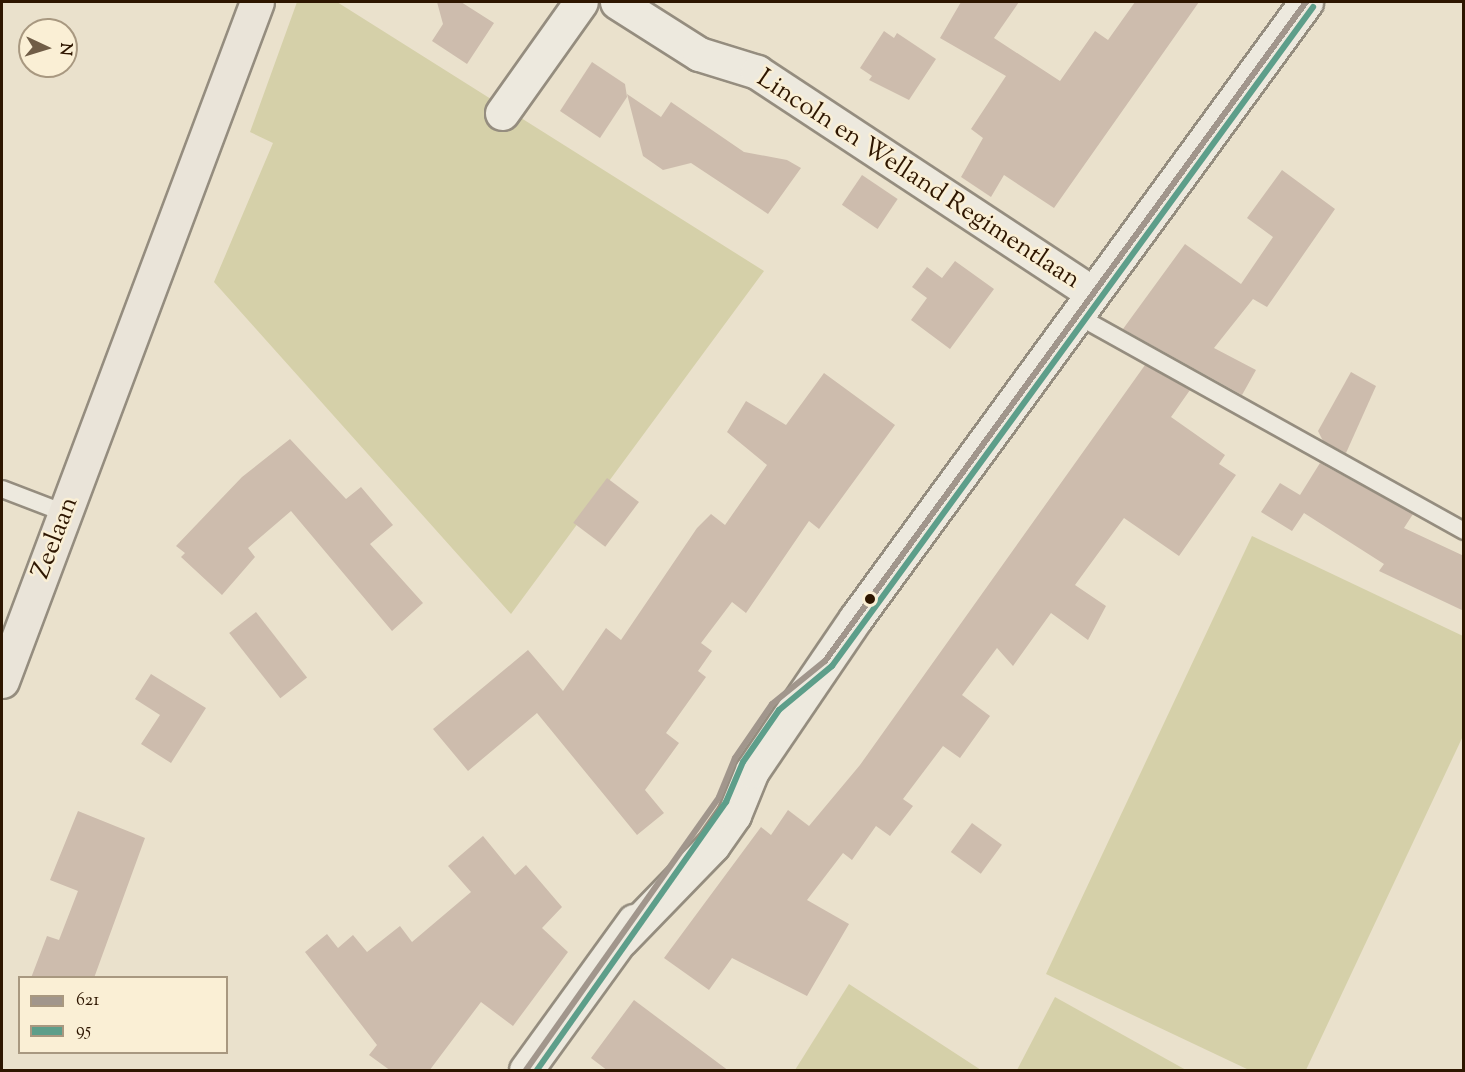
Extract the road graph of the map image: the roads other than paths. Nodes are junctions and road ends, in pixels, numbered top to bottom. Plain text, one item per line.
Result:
1 (257, 2) edge
2 (581, 2) edge
3 (617, 2) edge
4 (1306, 2) edge
5 (502, 113) dead end
6 (1084, 304) junction
7 (2, 489) edge
8 (65, 513) junction
9 (1464, 531) edge
10 (2, 681) edge
11 (526, 1071) edge

1 - 8 main road, Zeelaan
2 - 5 main road
3 - 6 main road, Lincoln en Welland Regimentlaan
4 - 6 main road
6 - 9 lane
6 - 11 main road
7 - 8 lane
8 - 10 main road, Zeelaan

